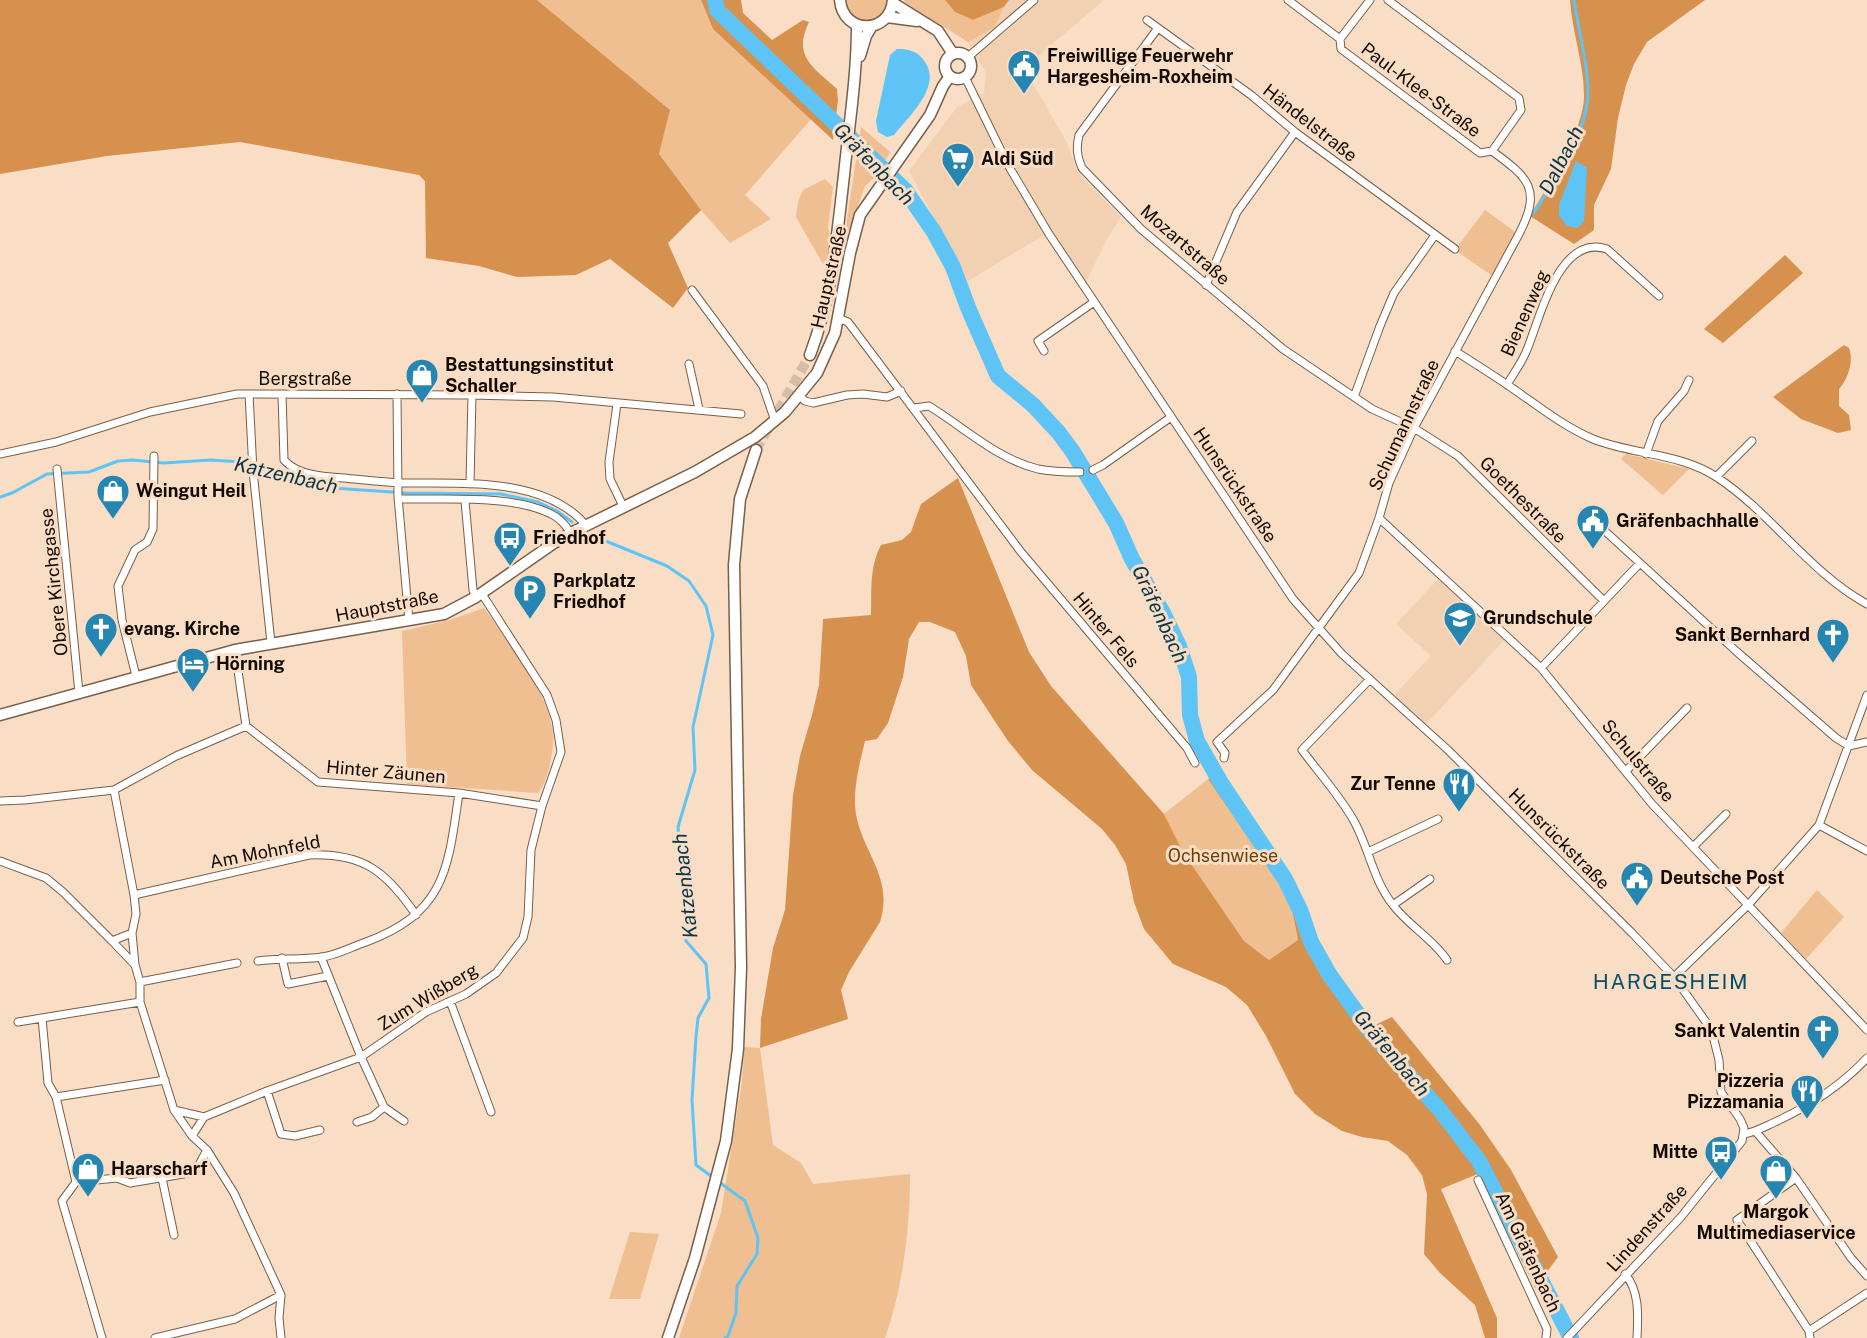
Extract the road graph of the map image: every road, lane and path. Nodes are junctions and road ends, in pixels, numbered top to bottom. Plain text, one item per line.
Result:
1 (840, 0) edge
2 (1034, 0) edge
3 (1288, 0) edge
4 (1370, 0) edge
5 (1388, 0) edge
6 (893, 2) edge
7 (886, 17) junction
8 (1147, 20) dead end
9 (926, 23) junction
10 (857, 25) junction
11 (872, 26) junction
12 (1158, 28) junction
13 (1340, 39) junction
14 (954, 54) junction
15 (968, 57) junction
16 (856, 74) junction
17 (950, 76) junction
18 (965, 77) junction
19 (1295, 132) junction
20 (1492, 151) junction
21 (1519, 234) joint
22 (1434, 235) junction
23 (1455, 249) dead end
24 (1206, 285) junction
25 (692, 290) dead end
26 (1659, 296) dead end
27 (1094, 302) junction
28 (838, 318) junction
29 (1044, 351) dead end
30 (1455, 351) junction
31 (810, 355) tunnel mouth
32 (689, 364) dead end
33 (1689, 380) dead end
34 (1507, 385) junction
35 (901, 391) junction
36 (249, 394) junction
37 (282, 394) junction
38 (397, 394) junction
39 (472, 395) junction
40 (799, 396) junction
41 (1354, 398) junction
42 (617, 404) junction
43 (914, 408) junction
44 (699, 409) junction
45 (741, 414) dead end
46 (1171, 417) junction
47 (775, 421) junction
48 (1414, 428) junction
49 (1752, 441) dead end
50 (756, 450) tunnel mouth
51 (0, 454) edge
52 (1646, 454) junction
53 (154, 460) dead end
54 (1093, 470) dead end
55 (1080, 472) dead end
56 (58, 473) dead end
57 (1717, 476) junction
58 (398, 483) junction
59 (471, 484) junction
60 (398, 498) junction
61 (465, 501) junction
62 (623, 506) junction
63 (1584, 512) dead end
64 (1379, 518) junction
65 (586, 525) junction
66 (571, 533) junction
67 (1640, 563) junction
68 (479, 595) junction
69 (1604, 601) junction
70 (1867, 604) edge
71 (410, 621) junction
72 (1318, 628) junction
73 (271, 643) junction
74 (235, 650) junction
75 (1541, 668) junction
76 (136, 676) junction
77 (1370, 679) junction
78 (80, 693) junction
79 (1867, 695) edge
80 (1687, 708) dead end
81 (0, 715) edge
82 (246, 726) junction
83 (1867, 742) edge
84 (1849, 746) junction
85 (1224, 758) dead end
86 (1195, 763) dead end
87 (1626, 771) junction
88 (114, 790) junction
89 (459, 794) junction
90 (0, 801) edge
91 (542, 806) junction
92 (1726, 814) dead end
93 (1438, 819) dead end
94 (1819, 825) junction
95 (1694, 846) junction
96 (1867, 851) edge
97 (1368, 852) junction
98 (0, 861) edge
99 (1430, 879) dead end
100 (134, 895) junction
101 (1749, 904) junction
102 (1393, 905) junction
103 (416, 915) junction
104 (132, 933) junction
105 (112, 941) junction
106 (321, 957) junction
107 (282, 958) junction
108 (1447, 960) dead end
109 (258, 961) dead end
110 (237, 963) dead end
111 (135, 965) junction
112 (328, 975) junction
113 (1674, 977) junction
114 (140, 982) junction
115 (450, 1001) junction
116 (140, 1002) junction
117 (42, 1018) junction
118 (18, 1022) dead end
119 (1867, 1030) edge
120 (361, 1057) junction
121 (1867, 1058) edge
122 (165, 1080) junction
123 (267, 1091) junction
124 (56, 1096) junction
125 (384, 1107) junction
126 (174, 1110) junction
127 (491, 1112) dead end
128 (204, 1117) junction
129 (404, 1121) dead end
130 (357, 1122) dead end
131 (320, 1130) dead end
132 (1756, 1132) junction
133 (1744, 1134) junction
134 (192, 1136) junction
135 (207, 1150) junction
136 (162, 1178) junction
137 (1796, 1178) junction
138 (1478, 1180) dead end
139 (76, 1182) junction
140 (174, 1235) dead end
141 (1625, 1275) junction
142 (1867, 1276) edge
143 (1867, 1293) edge
144 (281, 1295) junction
145 (1809, 1335) edge
146 (102, 1338) edge
147 (155, 1338) edge
148 (281, 1338) edge
149 (668, 1338) edge
150 (1546, 1338) edge
151 (1567, 1338) edge
152 (1637, 1338) edge

1 - 10 main road
2 - 15 street
3 - 13 street, Paul-Klee-Straße
4 - 13 street
5 - 20 street
6 - 7 main road
6 - 9 main road
7 - 9 main road
7 - 11 main road
8 - 12 street, Händelstraße
9 - 14 main road
10 - 11 main road
10 - 16 main road
11 - 16 main road
12 - 19 street, Händelstraße
12 - 24 street, Mozartstraße
13 - 20 street, Paul-Klee-Straße
14 - 15 main road
14 - 17 main road
15 - 18 main road
16 - 31 main road
17 - 18 main road
17 - 28 main road, Hauptstraße
18 - 27 street, Hunsrückstraße
19 - 22 street, Händelstraße
19 - 24 street
20 - 21 street, Paul-Klee-Straße
21 - 30 street, Schumannstraße
22 - 23 street, Händelstraße
22 - 41 street
24 - 41 street, Mozartstraße
25 - 47 street
26 - 34 street, Bienenweg
27 - 29 street
27 - 46 street, Hunsrückstraße
28 - 35 street
28 - 40 main road, Hauptstraße
30 - 34 street
30 - 48 street, Schumannstraße
32 - 44 street
33 - 52 street
34 - 52 street
35 - 40 street
35 - 43 street
36 - 37 street, Bergstraße
36 - 51 street, Bergstraße
36 - 73 street
37 - 38 street, Bergstraße
37 - 58 street
38 - 39 street, Bergstraße
38 - 58 street
39 - 42 street, Bergstraße
39 - 59 street
40 - 47 main road, Hauptstraße
41 - 48 street, Mozartstraße
42 - 44 street, Bergstraße
42 - 62 street
43 - 55 street
43 - 86 street, Hinter Fels
44 - 45 street, Bergstraße
46 - 54 street, Hunsrückstraße
46 - 72 street, Hunsrückstraße
47 - 62 main road, Hauptstraße
48 - 64 street, Schumannstraße
48 - 69 street, Goethestraße
49 - 57 street
50 - 149 main road
52 - 57 street
53 - 76 street
56 - 78 street, Obere Kirchgasse
57 - 70 street
58 - 59 street
58 - 60 street
59 - 65 street
60 - 61 street
60 - 71 street
61 - 66 street
61 - 68 street
62 - 65 main road, Hauptstraße
63 - 67 street
64 - 72 street, Schumannstraße
64 - 75 street, Schulstraße
65 - 66 main road, Hauptstraße
66 - 68 main road, Hauptstraße
67 - 69 street
67 - 84 street
68 - 71 main road, Hauptstraße
68 - 91 street, Zum Wißberg
69 - 75 street
71 - 73 main road, Hauptstraße
72 - 77 street, Hunsrückstraße
72 - 85 street
73 - 74 main road, Hauptstraße
74 - 76 main road, Hauptstraße
74 - 82 street
75 - 87 street, Schulstraße
76 - 78 main road, Hauptstraße
77 - 97 street
77 - 113 street, Hunsrückstraße
78 - 81 main road, Hauptstraße
79 - 84 street
80 - 87 street
82 - 88 street
82 - 89 street, Hinter Zäunen
83 - 84 street
84 - 94 street
87 - 95 street, Schulstraße
88 - 90 street
88 - 100 street
89 - 91 street, Hinter Zäunen
89 - 103 street
91 - 115 street, Zum Wißberg
92 - 95 street
93 - 97 street
94 - 96 street
94 - 101 street
95 - 101 street, Schulstraße
97 - 102 street
98 - 105 street
99 - 102 street
100 - 103 street, Am Mohnfeld
100 - 104 street
101 - 113 street
101 - 119 street, Schulstraße
102 - 108 street
103 - 106 street
104 - 105 street
104 - 111 street
105 - 111 street
106 - 107 street
106 - 112 street
107 - 109 street
107 - 112 street
110 - 114 street
111 - 114 street
112 - 120 street
113 - 133 street, Hunsrückstraße
114 - 116 street
115 - 120 street, Zum Wißberg
115 - 127 street
116 - 117 street
116 - 122 street
117 - 118 street
117 - 124 street
120 - 123 street, Zum Wißberg
120 - 125 street
121 - 132 street
122 - 124 street
122 - 126 street
123 - 128 street, Zum Wißberg
123 - 131 street
124 - 139 street
125 - 129 street
125 - 130 street
126 - 128 street
126 - 134 street
128 - 134 street
132 - 133 street
132 - 137 street
133 - 141 street, Lindenstraße
134 - 135 street
135 - 136 street
135 - 144 street
136 - 139 street
136 - 140 street
137 - 142 street
137 - 145 street
138 - 150 street, Am Gräfenbach
139 - 146 street
141 - 151 street, Lindenstraße
141 - 152 street
143 - 145 street
144 - 147 street
144 - 148 street

